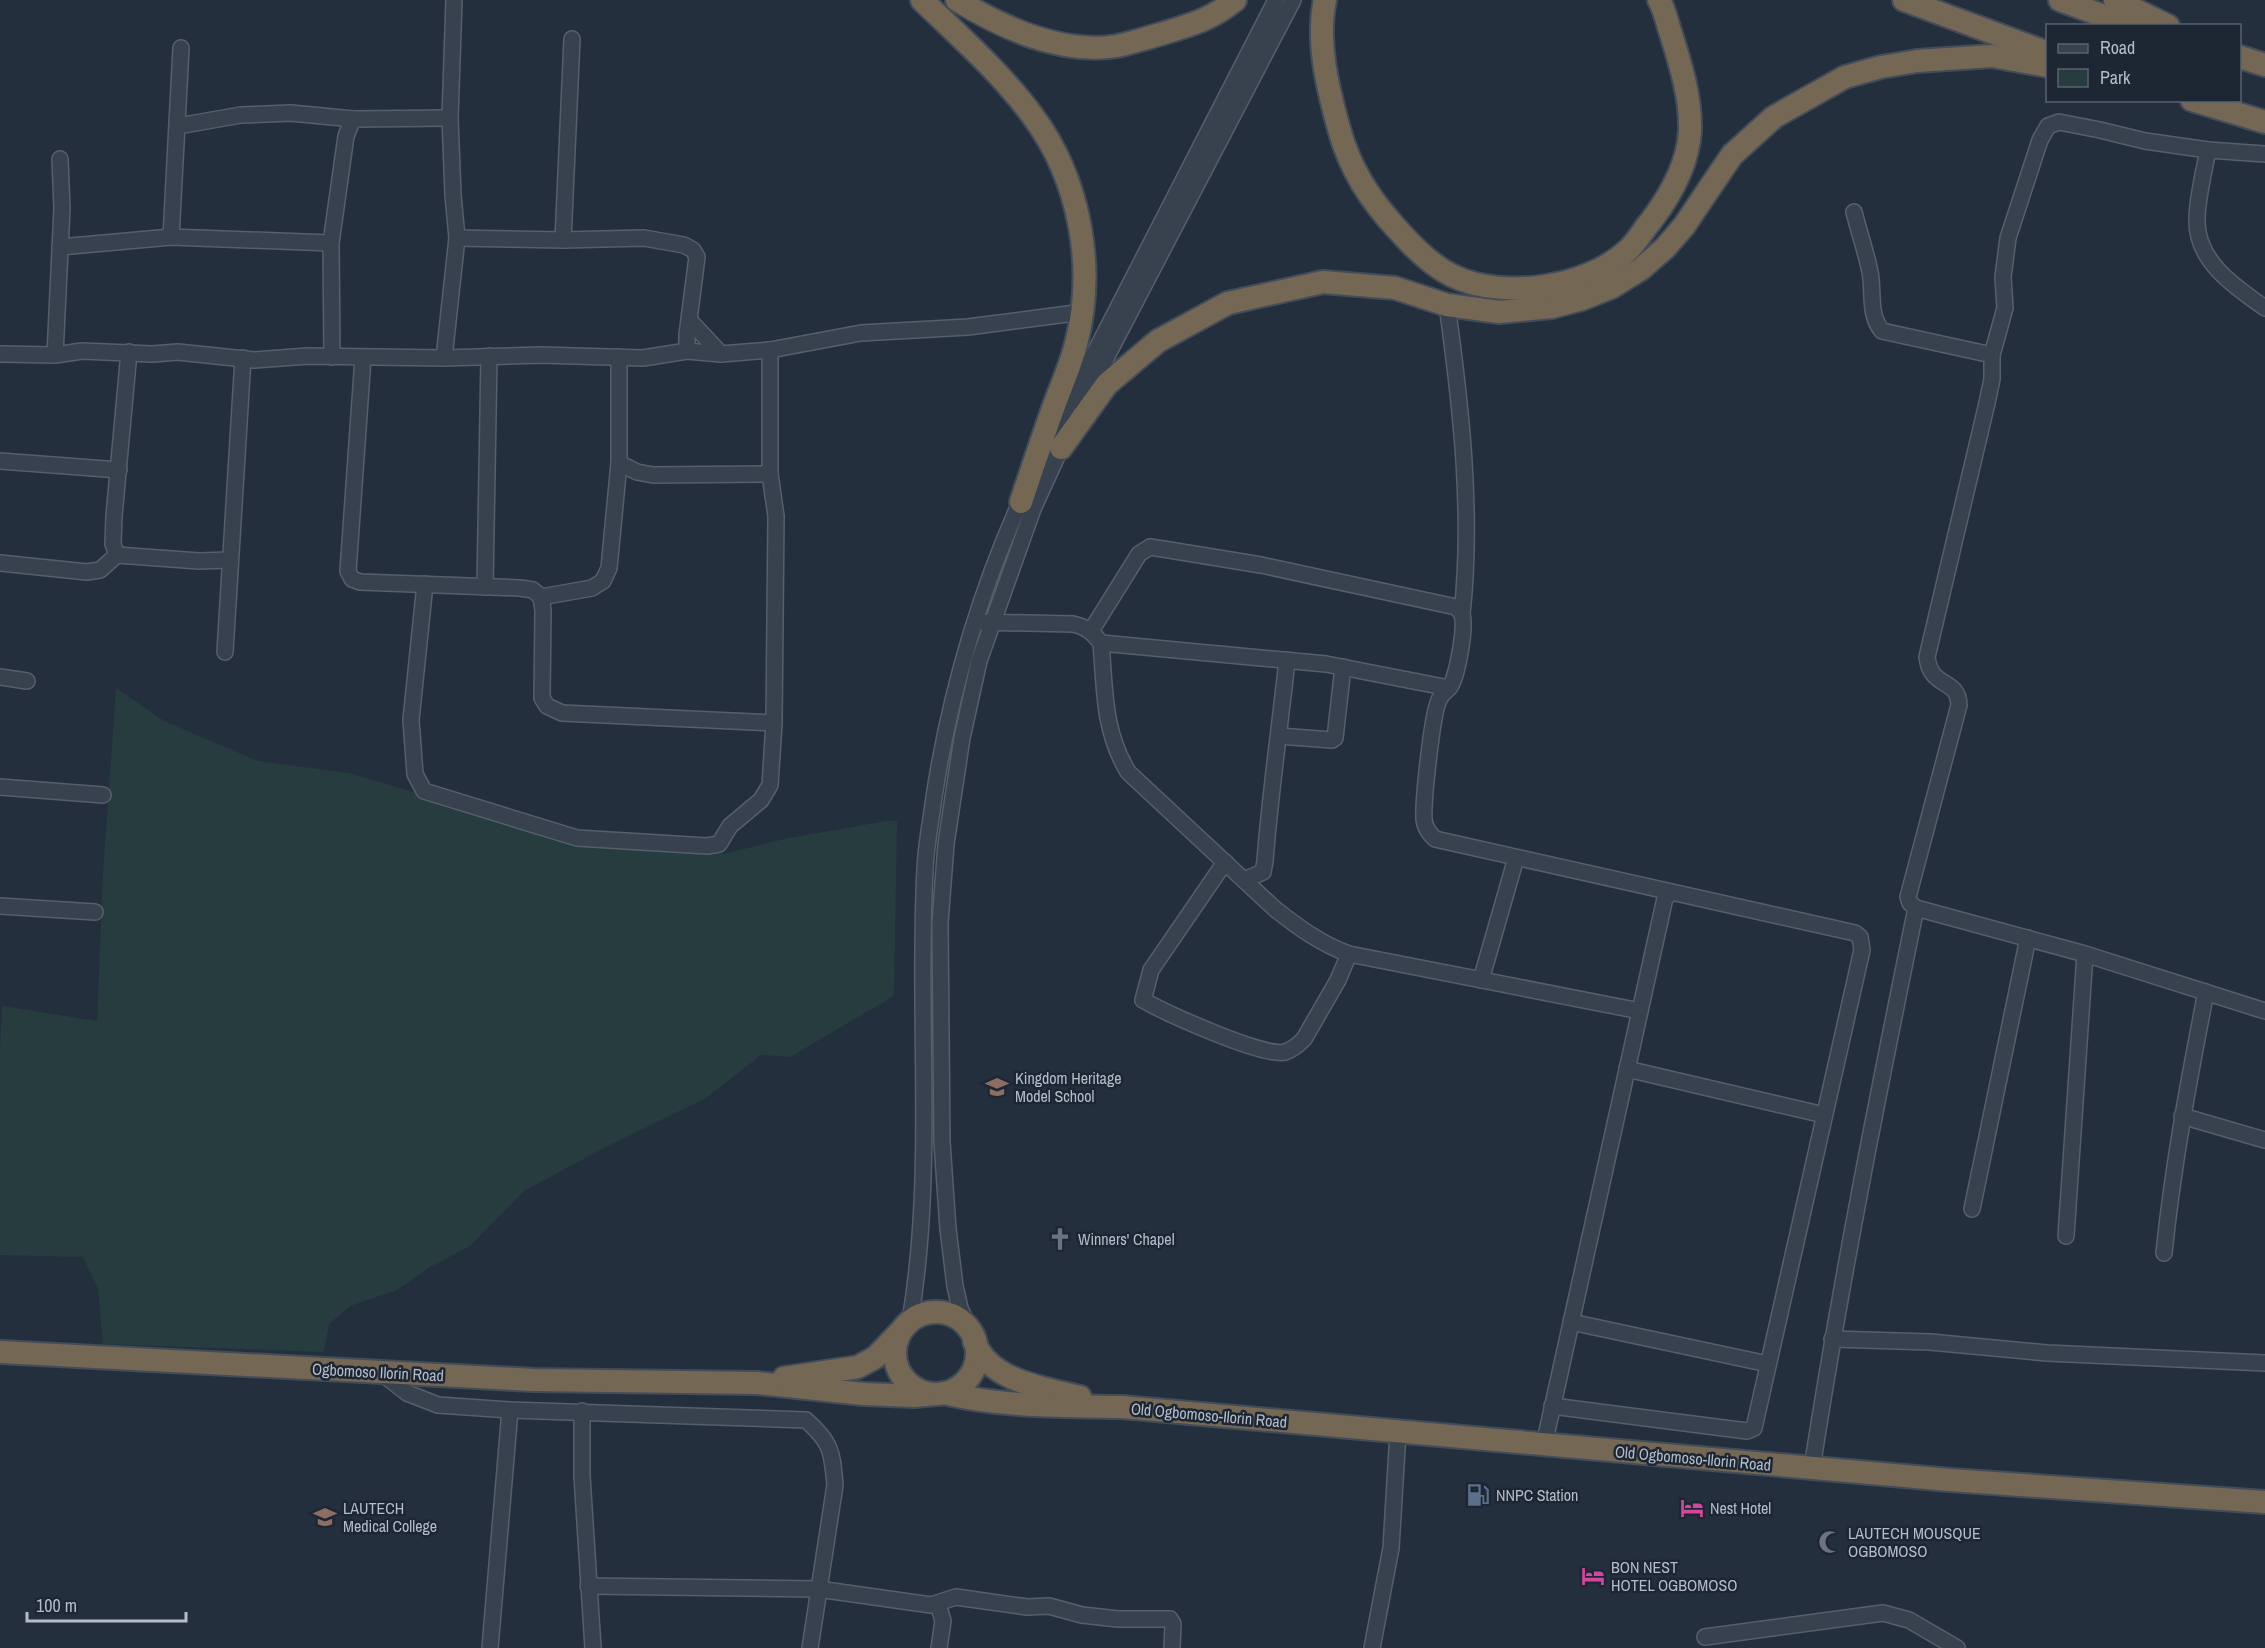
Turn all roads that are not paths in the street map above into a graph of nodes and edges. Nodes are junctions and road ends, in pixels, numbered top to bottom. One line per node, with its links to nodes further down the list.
1 (454, 0): 22 (street)
2 (922, 0): 36 (highway)
3 (957, 0): 4 (highway)
4 (1235, 0)
5 (1276, 0): 56 (street)
6 (1293, 0): 51 (street)
7 (1325, 0): 8 (highway)
8 (1659, 0)
9 (1904, 0): 16 (highway)
10 (2060, 0): 12 (highway)
11 (2115, 0): 13 (highway)
12 (2126, 24)
13 (2164, 24)
14 (572, 39): 31 (street)
15 (181, 48): 24 (street)
16 (2046, 52)
17 (2241, 57): 18 (highway)
18 (2265, 65)
19 (2046, 66): 34 (highway)
20 (2199, 102): 23 (highway)
21 (353, 118): 22 (street); 24 (street); 32 (street)
22 (450, 118): 30 (street)
23 (2265, 122)
24 (177, 126): 29 (street)
25 (2208, 150): 26 (street); 35 (street); 44 (street)
26 (2265, 154)
27 (60, 159): 33 (street)
28 (1854, 212): 44 (street)
29 (171, 237): 32 (street); 33 (street)
30 (457, 238): 31 (street); 50 (street)
31 (562, 240): 37 (street)
32 (331, 243): 45 (street)
33 (60, 247): 42 (street)
34 (1447, 304): 51 (highway); 63 (street)
35 (2265, 308)
36 (1083, 312): 38 (street); 56 (highway)
37 (690, 321): 39 (street); 43 (street)
38 (770, 350): 43 (street); 55 (street)
39 (687, 351): 43 (street); 47 (street)
40 (129, 352): 42 (street); 48 (street); 54 (street)
41 (0, 354): 42 (street)
42 (54, 354)
43 (721, 354)
44 (1992, 355): 84 (street)
45 (332, 357): 48 (street); 49 (street)
46 (489, 357): 47 (street); 50 (street); 61 (street)
47 (619, 357): 53 (street)
48 (243, 358): 58 (street)
49 (363, 358): 50 (street); 60 (street)
50 (444, 358)
51 (1061, 448): 65 (street)
52 (0, 461): 54 (street)
53 (619, 463): 55 (street); 62 (street)
54 (119, 470): 57 (street)
55 (770, 474): 73 (street)
56 (1021, 502): 64 (street)
57 (117, 555): 58 (street); 59 (street)
58 (230, 560): 67 (street)
59 (0, 563)
60 (425, 584): 61 (street); 73 (street)
61 (485, 587): 62 (street)
62 (541, 597): 73 (street)
63 (1462, 614): 66 (street); 72 (street)
64 (975, 622): 65 (street); 77 (street)
65 (991, 622): 66 (street); 78 (street)
66 (1096, 637): 68 (street); 80 (street)
67 (225, 652)
68 (1287, 660): 69 (street); 74 (street)
69 (1343, 667): 72 (street); 74 (street)
70 (0, 677): 71 (street)
71 (27, 681)
72 (1449, 687): 79 (street)
73 (774, 723)
74 (1279, 736): 81 (street)
75 (0, 787): 76 (street)
76 (103, 795)
77 (928, 842): 78 (street); 89 (street)
78 (946, 844): 90 (street)
79 (1516, 858): 82 (street); 91 (street)
80 (1225, 862): 81 (street); 87 (street)
81 (1244, 880): 87 (street)
82 (1671, 893): 93 (street); 96 (street)
83 (0, 906): 85 (street)
84 (1916, 908): 86 (street); 105 (street)
85 (95, 912)
86 (2028, 938): 88 (street); 99 (street)
87 (1349, 954): 91 (street)
88 (2085, 954): 92 (street); 100 (street)
89 (923, 967): 90 (street); 103 (street)
90 (942, 969): 104 (street)
91 (1481, 980): 93 (street)
92 (2206, 992): 94 (street); 97 (street)
93 (1640, 1011): 95 (street)
94 (2265, 1011)
95 (1627, 1069): 96 (street); 102 (street)
96 (1824, 1115): 108 (street)
97 (2182, 1116): 98 (street); 101 (street)
98 (2265, 1140)
99 (1972, 1209)
100 (2066, 1236)
101 (2164, 1253)
102 (1571, 1322): 108 (street); 112 (street)
103 (905, 1327): 104 (highway); 110 (highway); 111 (highway)
104 (972, 1336): 111 (highway); 113 (highway)
105 (1832, 1339): 107 (street); 118 (street)
106 (0, 1352): 109 (highway, Ogbomoso Ilorin Road)
107 (2265, 1363)
108 (1768, 1364): 112 (street)
109 (379, 1371): 110 (highway, Ogbomoso Ilorin Road); 114 (street)
110 (757, 1383): 111 (highway)
111 (940, 1394): 113 (highway)
112 (1552, 1406): 117 (street)
113 (1122, 1407): 116 (highway, Old Ogbomoso-Ilorin Road)
114 (510, 1410): 115 (street); 124 (street)
115 (582, 1411): 120 (street); 121 (street)
116 (1398, 1432): 117 (highway, Old Ogbomoso-Ilorin Road); 129 (street)
117 (1544, 1445): 118 (highway, Old Ogbomoso-Ilorin Road)
118 (1812, 1468): 119 (highway, Old Ogbomoso-Ilorin Road)
119 (2265, 1502)
120 (588, 1586): 121 (street); 125 (street)
121 (818, 1589): 122 (street); 126 (street)
122 (938, 1604): 127 (street); 128 (street)
123 (1705, 1637): 130 (street)
124 (490, 1648)
125 (593, 1648)
126 (810, 1648)
127 (939, 1648)
128 (1172, 1648)
129 (1372, 1648)
130 (1957, 1648)

